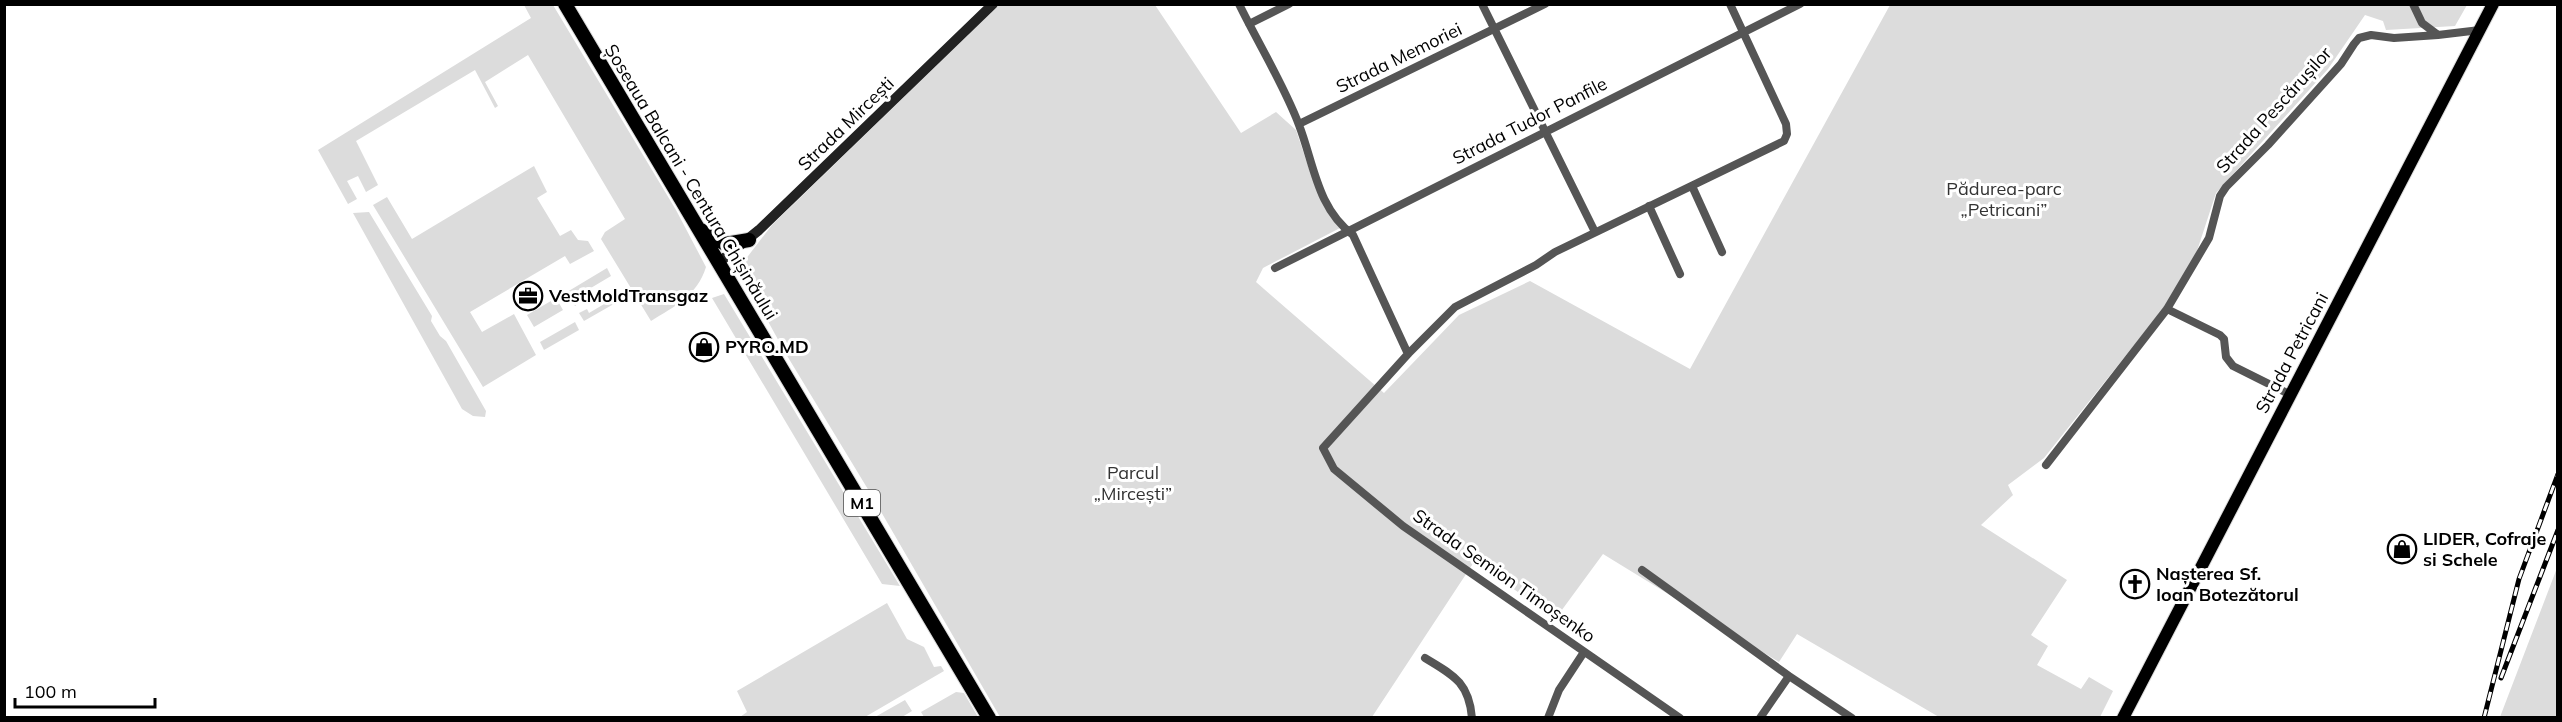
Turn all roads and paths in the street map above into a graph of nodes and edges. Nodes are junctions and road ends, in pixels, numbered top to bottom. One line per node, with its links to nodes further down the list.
1 (565, 4): 20 (highway, Șoseaua Balcani - Centura Chișinăului / M1)
2 (993, 4): 23 (main road, Strada Mircești)
3 (1239, 4): 11 (street)
4 (1289, 4): 11 (street)
5 (1482, 4): 12 (street)
6 (1545, 4): 12 (street, Strada Memoriei)
7 (1730, 4): 14 (street)
8 (1800, 4): 14 (street, Strada Tudor Panfile)
9 (2413, 4): 15 (street)
10 (2493, 4): 13 (main road, Strada Petricani)
11 (1249, 24): 16 (street)
12 (1495, 29): 16 (street, Strada Memoriei); 17 (street)
13 (2480, 30): 15 (street, Strada Pescărușilor); 30 (main road, Strada Petricani)
14 (1744, 33): 17 (street, Strada Tudor Panfile); 18 (street)
15 (2438, 35): 28 (street, Strada Pescărușilor)
16 (1299, 124): 21 (street)
17 (1544, 132): 21 (street, Strada Tudor Panfile); 22 (street)
18 (1692, 186): 19 (street); 24 (street)
19 (1649, 206): 22 (street); 27 (street)
20 (698, 228): 23 (highway); 25 (highway, Șoseaua Balcani - Centura Chișinăului / M1)
21 (1347, 231): 26 (street, Strada Tudor Panfile); 29 (street)
22 (1594, 232): 29 (street)
23 (749, 240): 25 (main road, Strada Mircești)
24 (1722, 252)
25 (718, 262): 37 (highway, Șoseaua Balcani - Centura Chișinăului / M1)
26 (1275, 268)
27 (1680, 273)
28 (2167, 309): 30 (street); 31 (street, Strada Pescărușilor)
29 (1408, 354): 33 (street, Strada Semion Timoșenko)
30 (2291, 395): 44 (main road, Strada Petricani)
31 (2046, 465)
32 (1642, 570): 35 (street)
33 (1584, 652): 36 (street, Strada Semion Timoșenko); 39 (street)
34 (1425, 658): 38 (street)
35 (1789, 676): 42 (street); 43 (street)
36 (1666, 708): 40 (street); 41 (street, Strada Semion Timoșenko)
37 (989, 717)
38 (1472, 717)
39 (1548, 717)
40 (1661, 717)
41 (1680, 717)
42 (1760, 717)
43 (1852, 717)
44 (2123, 717)

